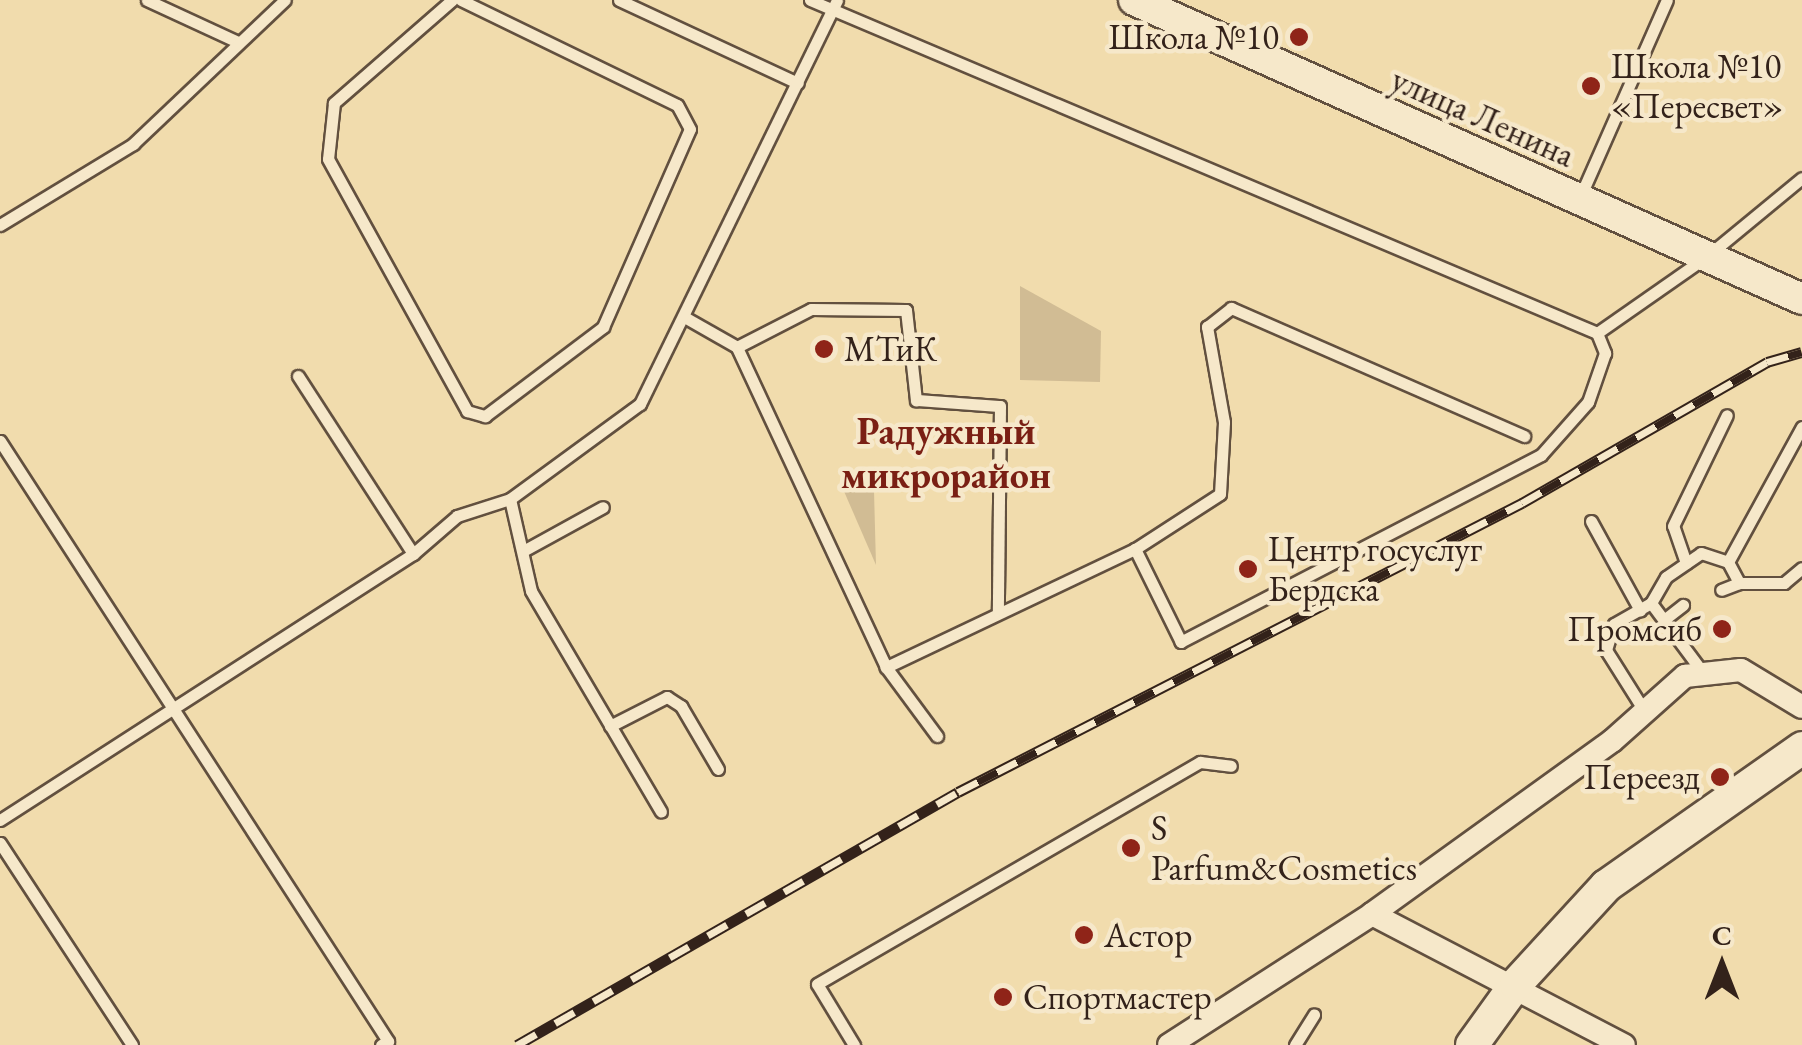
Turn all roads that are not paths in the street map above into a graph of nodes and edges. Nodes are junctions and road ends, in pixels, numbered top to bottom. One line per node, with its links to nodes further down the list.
1 (147, 0): 10 (lane)
2 (285, 0): 10 (lane)
3 (452, 0): 8 (lane)
4 (619, 0): 11 (lane)
5 (810, 0): 9 (lane)
6 (1134, 0): 14 (street, улица Ленина)
7 (1667, 0): 14 (lane)
8 (468, 1)
9 (835, 6): 11 (lane); 19 (lane)
10 (238, 42): 15 (lane)
11 (798, 83): 18 (lane)
12 (1802, 163): 13 (lane)
13 (1798, 180): 16 (lane)
14 (1578, 201): 16 (street, улица Ленина)
15 (0, 225)
16 (1706, 257): 17 (street, улица Ленина); 19 (lane)
17 (1802, 299)
18 (686, 318): 20 (lane); 26 (lane)
19 (1597, 333): 29 (lane)
20 (738, 348): 39 (lane); 41 (lane)
21 (298, 376): 31 (lane)
22 (1726, 414): 33 (lane)
23 (1802, 427): 32 (lane)
24 (1524, 436): 29 (lane)
25 (0, 441): 43 (lane)
26 (510, 500): 30 (lane); 31 (lane)
27 (603, 507): 30 (lane)
28 (1591, 521): 38 (lane)
29 (1135, 549): 39 (lane)
30 (523, 552): 46 (lane)
31 (413, 554): 43 (lane)
32 (1728, 562): 33 (lane); 35 (lane)
33 (1686, 563): 38 (lane)
34 (1802, 568): 35 (lane)
35 (1739, 584): 36 (lane)
36 (1721, 590)
37 (1683, 605): 40 (lane)
38 (1646, 607): 40 (lane); 45 (lane)
39 (998, 610): 41 (lane)
40 (1665, 619): 42 (lane)
41 (886, 667): 47 (lane)
42 (1704, 674): 44 (street); 45 (street)
43 (170, 706): 52 (lane); 58 (lane)
44 (1802, 707)
45 (1645, 712): 54 (street)
46 (610, 726): 50 (lane); 51 (lane)
47 (937, 736)
48 (1802, 748): 55 (main road)
49 (1230, 766): 59 (lane)
50 (718, 769)
51 (661, 812)
52 (0, 820)
53 (0, 844): 57 (lane)
54 (1372, 914): 55 (street); 60 (street)
55 (1516, 984): 62 (main road); 63 (street)
56 (1314, 1015): 61 (lane)
57 (132, 1045)
58 (381, 1045)
59 (854, 1045)
60 (1169, 1045)
61 (1295, 1045)
62 (1472, 1045)
63 (1624, 1045)

